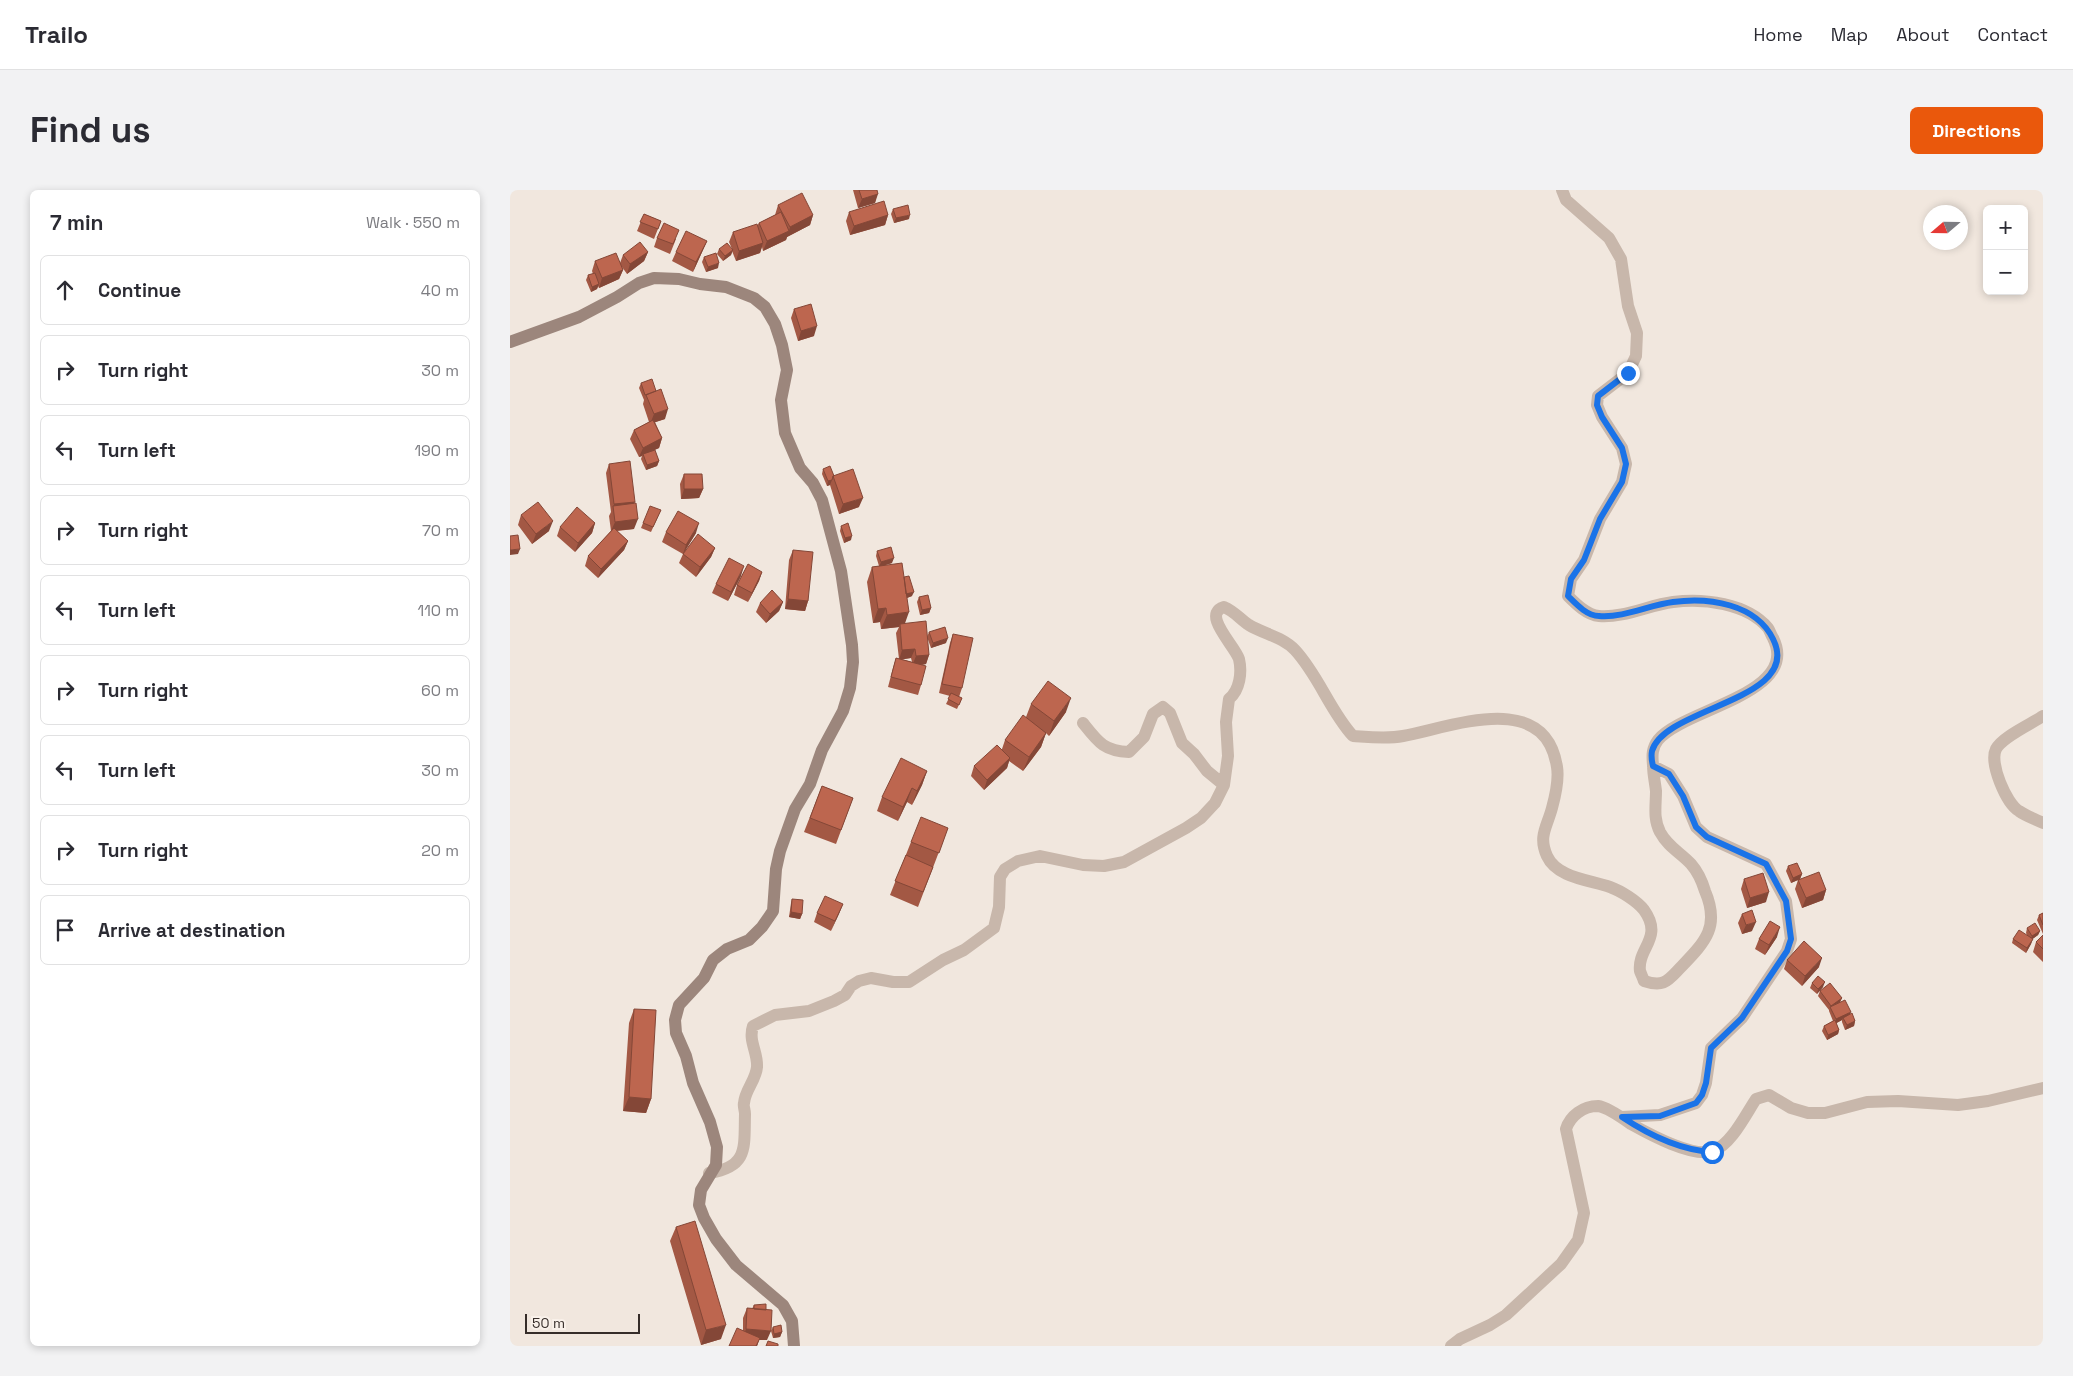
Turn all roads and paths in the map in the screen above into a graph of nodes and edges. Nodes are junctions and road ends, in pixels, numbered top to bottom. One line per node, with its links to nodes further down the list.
1 (1562, 190): 5 (street)
2 (510, 342): 10 (street)
3 (2043, 716): 7 (street)
4 (1083, 723): 6 (street)
5 (1653, 766): 6 (street); 9 (street)
6 (1224, 786): 10 (street)
7 (2043, 823)
8 (2043, 1088): 9 (street)
9 (1622, 1117): 12 (street)
10 (709, 1174): 11 (street)
11 (794, 1346)
12 (1452, 1346)

